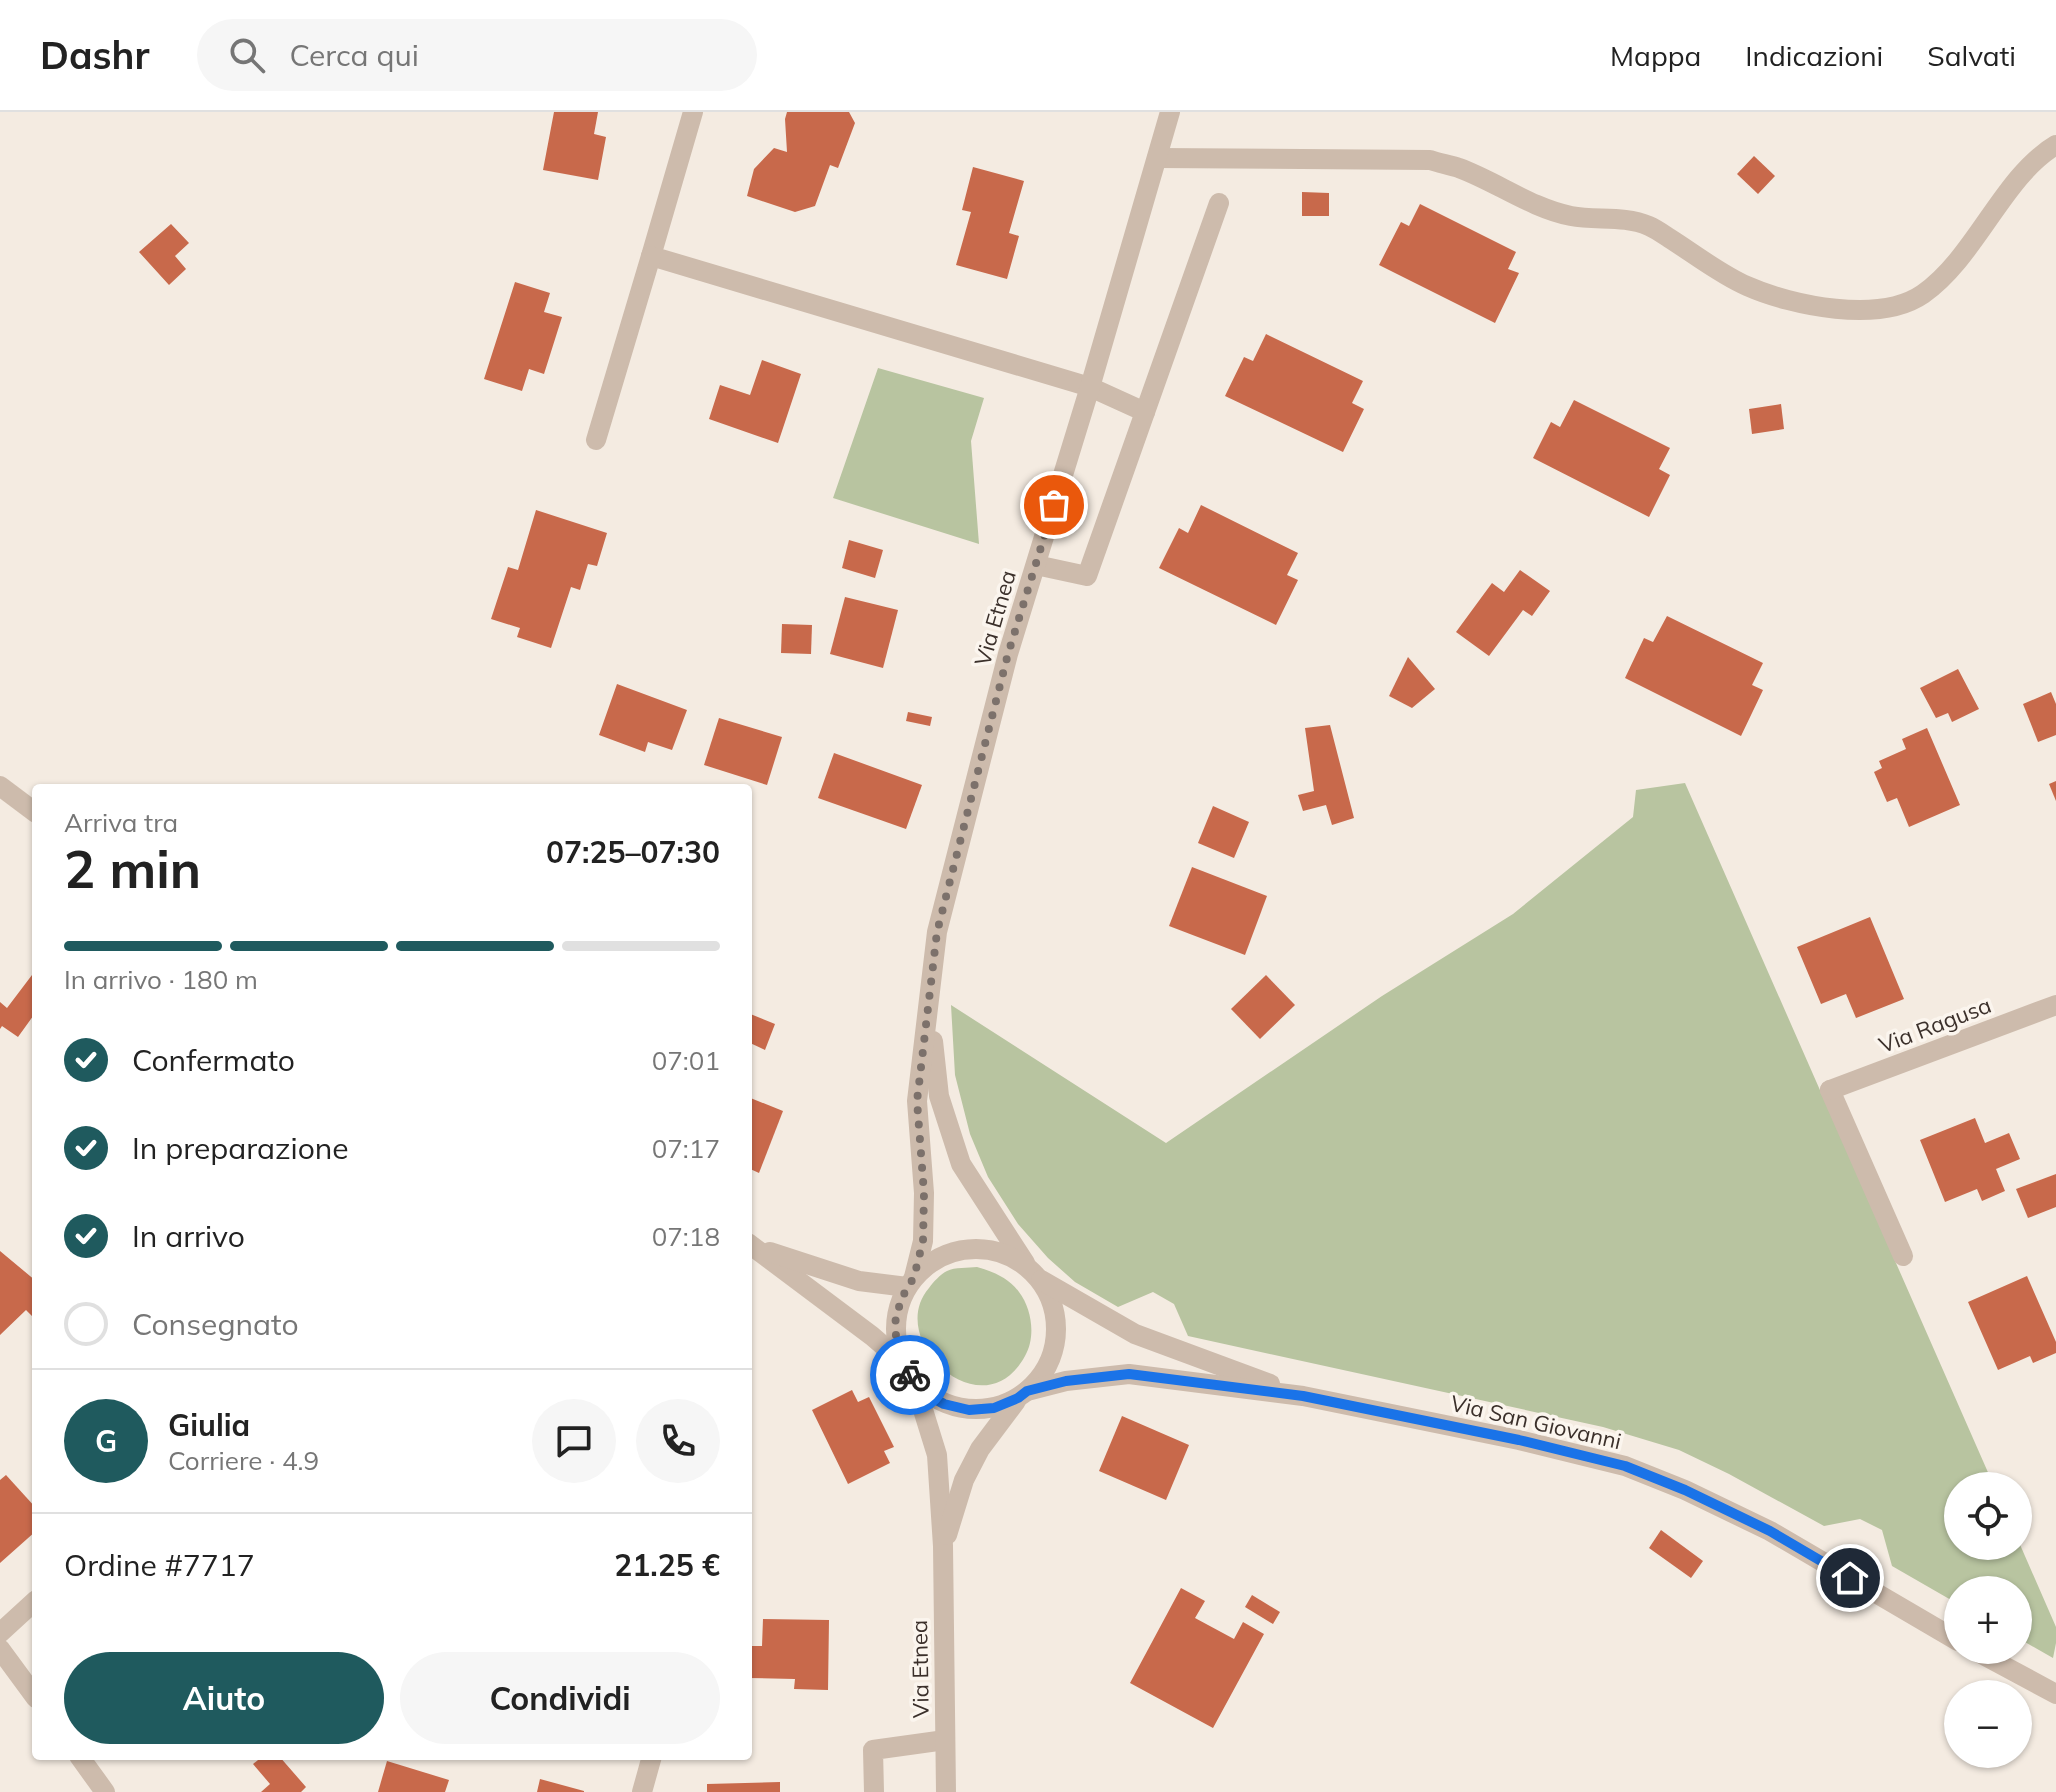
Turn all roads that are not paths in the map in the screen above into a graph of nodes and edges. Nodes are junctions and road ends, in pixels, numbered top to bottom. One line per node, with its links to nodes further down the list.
1 (693, 112): 6 (street)
2 (1170, 112): 4 (street, Via Etnea)
3 (2056, 145): 4 (street)
4 (1157, 158): 7 (street, Via Etnea)
5 (1219, 203): 8 (street)
6 (651, 256): 7 (street); 9 (street)
7 (1090, 387): 8 (street); 10 (street, Via Etnea)
8 (1145, 412): 10 (street)
9 (596, 440)
10 (1036, 565): 14 (street, Via Etnea)
11 (0, 786): 12 (street)
12 (32, 810)
13 (2056, 1005): 17 (street, Via Ragusa)
14 (929, 1006): 18 (street); 19 (street)
15 (752, 1245): 19 (street)
16 (752, 1246): 20 (street)
17 (1903, 1256)
18 (1033, 1273): 19 (street); 22 (street); 23 (street)
19 (911, 1282): 20 (street)
20 (901, 1361): 21 (street)
21 (914, 1381): 22 (street); 24 (street, Via Etnea)
22 (1023, 1395): 23 (street); 24 (street)
23 (1303, 1396): 27 (street, Via San Giovanni)
24 (943, 1546): 32 (street, Via Etnea)
25 (32, 1604): 26 (street)
26 (0, 1633)
27 (1944, 1633)
28 (0, 1649): 30 (street)
29 (2000, 1664): 31 (street)
30 (32, 1693)
31 (2056, 1694)
32 (945, 1740): 37 (street); 38 (street, Via Etnea)
33 (82, 1760): 35 (street)
34 (651, 1760): 36 (street)
35 (105, 1792)
36 (642, 1792)
37 (874, 1792)
38 (946, 1792)

